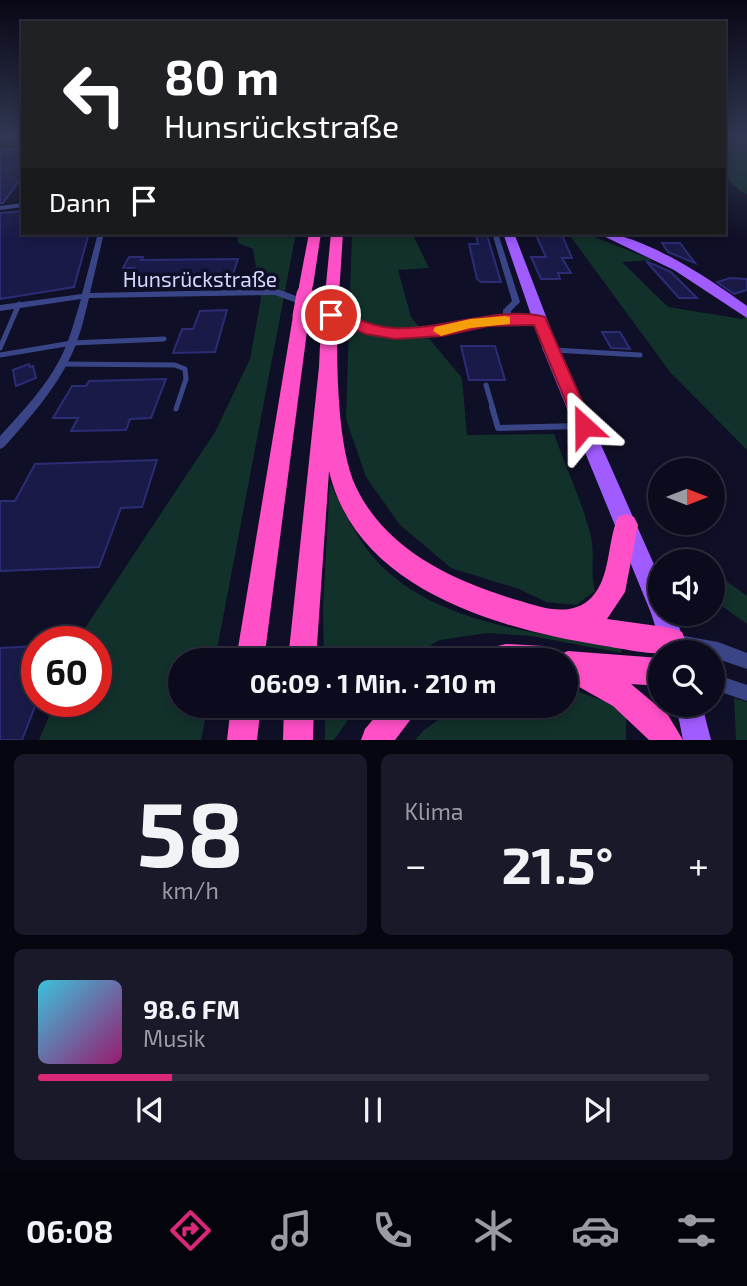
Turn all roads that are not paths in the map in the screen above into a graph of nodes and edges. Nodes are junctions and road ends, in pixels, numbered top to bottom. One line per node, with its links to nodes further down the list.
1 (21, 205): 2 (street)
2 (0, 208)
3 (100, 235): 9 (street)
4 (315, 235): 31 (highway, bridge)
5 (337, 235): 22 (highway, bridge)
6 (496, 235): 13 (street)
7 (509, 235): 14 (main road)
8 (609, 235): 12 (main road)
9 (85, 296): 10 (street, Hunsrückstraße); 13 (street, Hunsrückstraße); 16 (street)
10 (19, 304): 11 (street, Hunsrückstraße); 17 (lane)
11 (0, 308)
12 (747, 313)
13 (507, 320): 14 (street, Hunsrückstraße)
14 (540, 321): 18 (main road)
15 (164, 339): 16 (lane)
16 (72, 343): 19 (lane); 21 (street)
17 (0, 348)
18 (551, 350): 20 (lane); 25 (main road)
19 (0, 355)
20 (640, 355)
21 (62, 363): 24 (lane); 26 (street)
22 (328, 367): 29 (highway); 32 (highway)
23 (486, 385): 25 (lane)
24 (176, 410)
25 (584, 426): 27 (main road)
26 (0, 444)
27 (626, 525): 28 (main road); 29 (highway)
28 (648, 577)
29 (568, 624): 30 (highway)
30 (648, 642)
31 (252, 648)
32 (303, 648)
33 (725, 652): 34 (street)
34 (747, 661)
35 (578, 664): 36 (highway)
36 (648, 670)
37 (578, 672): 47 (highway)
38 (725, 685): 39 (street)
39 (747, 693)
40 (692, 717): 48 (main road)
41 (245, 718): 44 (highway)
42 (299, 718): 45 (highway)
43 (394, 718): 46 (highway)
44 (242, 740)
45 (298, 740)
46 (376, 740)
47 (668, 740)
48 (697, 740)

